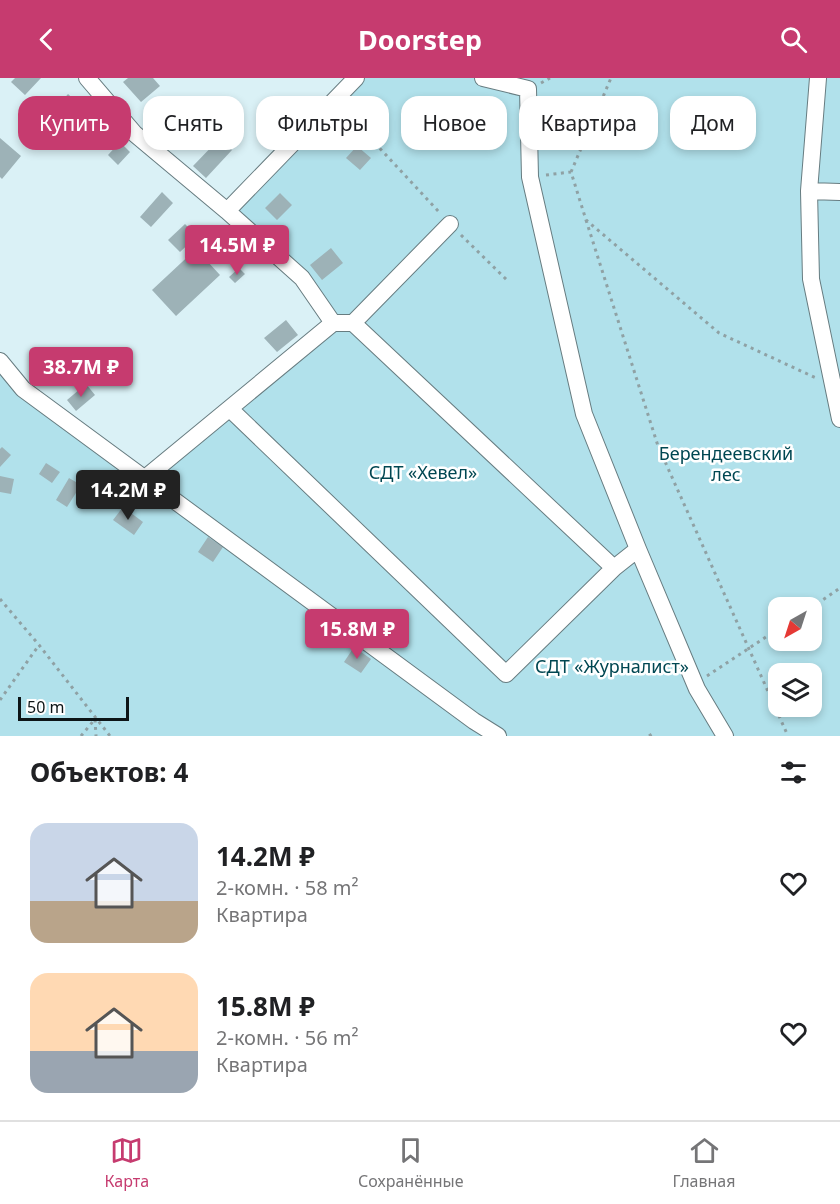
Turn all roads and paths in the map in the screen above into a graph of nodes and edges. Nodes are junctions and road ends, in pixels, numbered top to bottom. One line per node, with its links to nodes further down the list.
1 (87, 78): 13 (street)
2 (356, 78): 6 (street)
3 (483, 78): 10 (street)
4 (611, 78): 9 (path)
5 (818, 78): 11 (street)
6 (337, 96)
7 (285, 150): 13 (street)
8 (381, 150): 15 (path)
9 (571, 172): 10 (path); 14 (path)
10 (530, 177): 24 (street)
11 (809, 191): 12 (street); 20 (street)
12 (840, 192)
13 (226, 211): 17 (street)
14 (586, 220): 20 (path); 31 (path)
15 (450, 224): 16 (path); 18 (street)
16 (509, 282)
17 (333, 323): 18 (street); 21 (street)
18 (353, 323): 25 (street)
19 (0, 360): 23 (street)
20 (833, 386): 22 (street)
21 (230, 409): 23 (street); 25 (street)
22 (840, 419)
23 (144, 479): 38 (street)
24 (638, 549): 25 (street); 32 (street)
25 (614, 568)
26 (840, 588): 28 (path)
27 (0, 599): 30 (path)
28 (822, 600)
29 (768, 636): 31 (path)
30 (39, 645): 33 (path); 34 (path)
31 (750, 648): 32 (path); 40 (path)
32 (697, 689): 39 (street)
33 (0, 700)
34 (95, 718): 35 (path); 36 (path); 37 (path)
35 (81, 736)
36 (96, 736)
37 (110, 736)
38 (498, 736)
39 (724, 736)
40 (788, 736)

